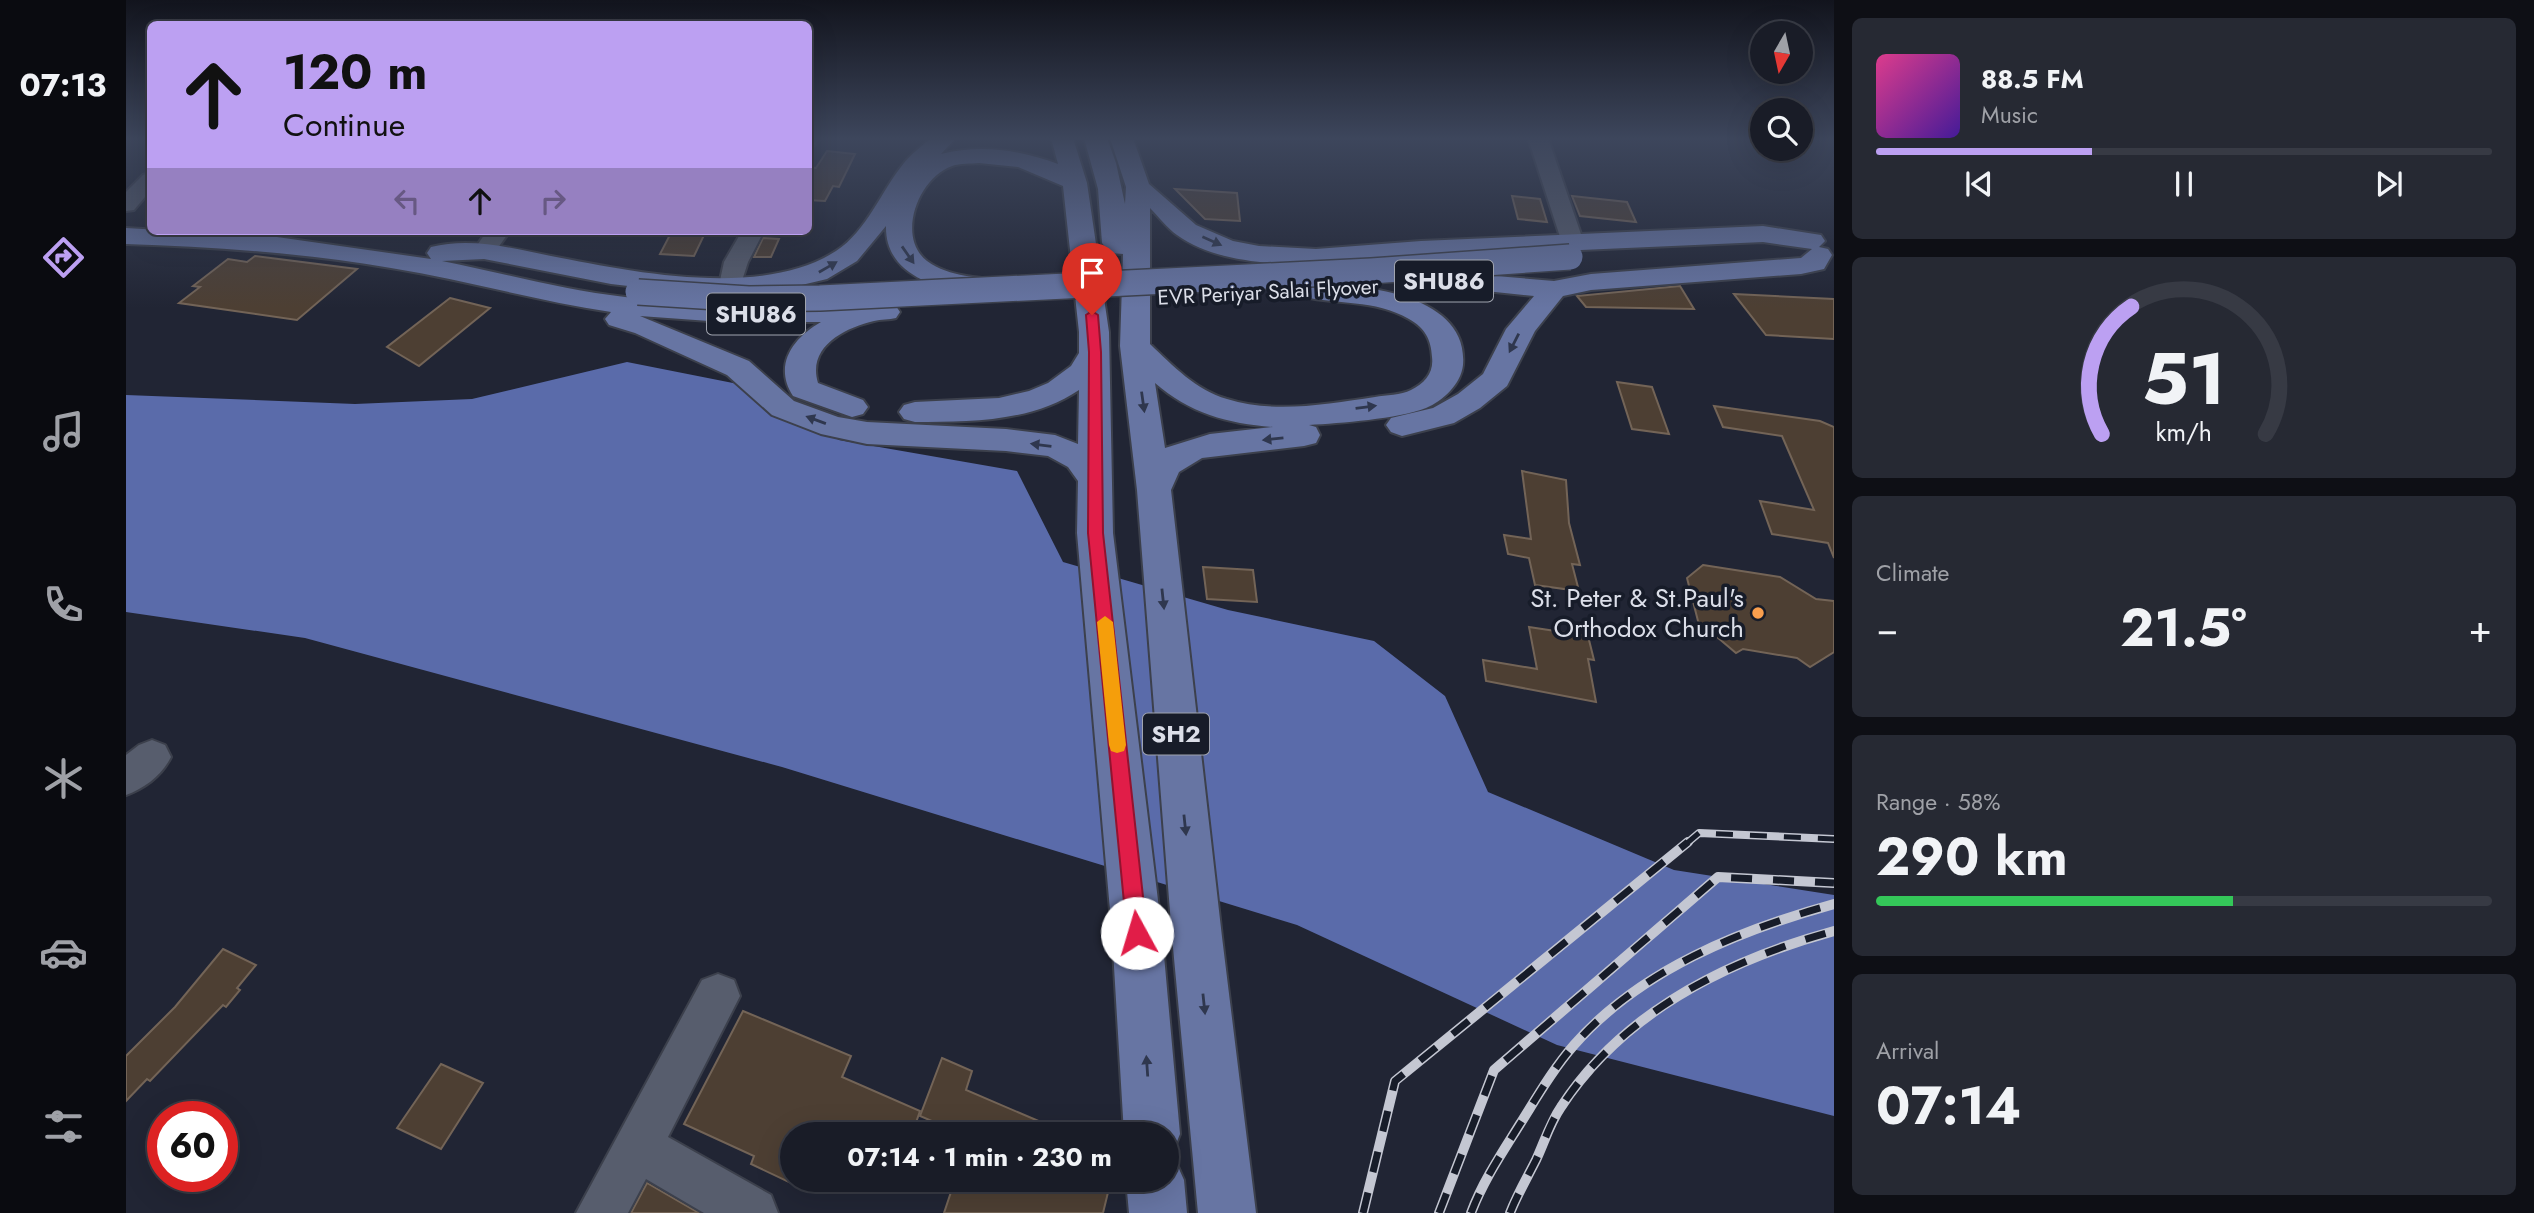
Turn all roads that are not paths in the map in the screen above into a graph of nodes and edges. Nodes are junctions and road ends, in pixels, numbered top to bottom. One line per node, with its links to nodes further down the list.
1 (894, 195): 21 (main road, one-way to 1)
2 (911, 195): 23 (main road, one-way to 23, bridge)
3 (1070, 195): 28 (main road, SH2)
4 (1110, 195): 20 (main road)
5 (1138, 195): 20 (main road, SH2)
6 (1148, 195): 16 (main road, one-way to 16)
7 (1557, 195): 14 (street)
8 (126, 225): 9 (main road)
9 (147, 226)
10 (837, 231): 21 (main road)
11 (278, 235): 19 (main road, SHU86)
12 (751, 235): 22 (street)
13 (126, 236): 19 (main road, SHU86)
14 (1573, 243): 15 (main road); 16 (main road)
15 (1825, 247): 17 (main road, EVR Periyar Salai Flyover / SHU86); 24 (main road)
16 (1421, 249): 24 (main road)
17 (1780, 250): 23 (main road, EVR Periyar Salai Flyover / SHU86, bridge); 25 (main road, EVR Periyar Salai Flyover / SHU86)
18 (481, 254): 19 (main road, EVR Periyar Salai Flyover / SHU86); 22 (main road); 23 (main road, EVR Periyar Salai Flyover / SHU86, bridge); 26 (main road, EVR Periyar Salai Flyover / SHU86)
19 (433, 260): 29 (main road, one-way to 19)
20 (1137, 261): 27 (main road, SH2)
21 (782, 274): 22 (main road)
22 (731, 285)
23 (1012, 289)
24 (1554, 289): 30 (main road, one-way to 30)
25 (1310, 290): 26 (main road, EVR Periyar Salai Flyover / SHU86); 27 (main road, one-way to 25)
26 (886, 312): 28 (main road)
27 (1135, 346): 30 (main road, SH2, one-way to 30)
28 (1095, 352): 29 (main road, SH2)
29 (1095, 480): 32 (main road, SH2, one-way to 29)
30 (1155, 510): 38 (main road, SH2, one-way to 38)
31 (718, 996): 33 (street)
32 (1151, 1122)
33 (637, 1147): 35 (street); 36 (street)
34 (1156, 1192): 37 (main road)
35 (601, 1213)
36 (753, 1213)
37 (1158, 1213)
38 (1227, 1213)

